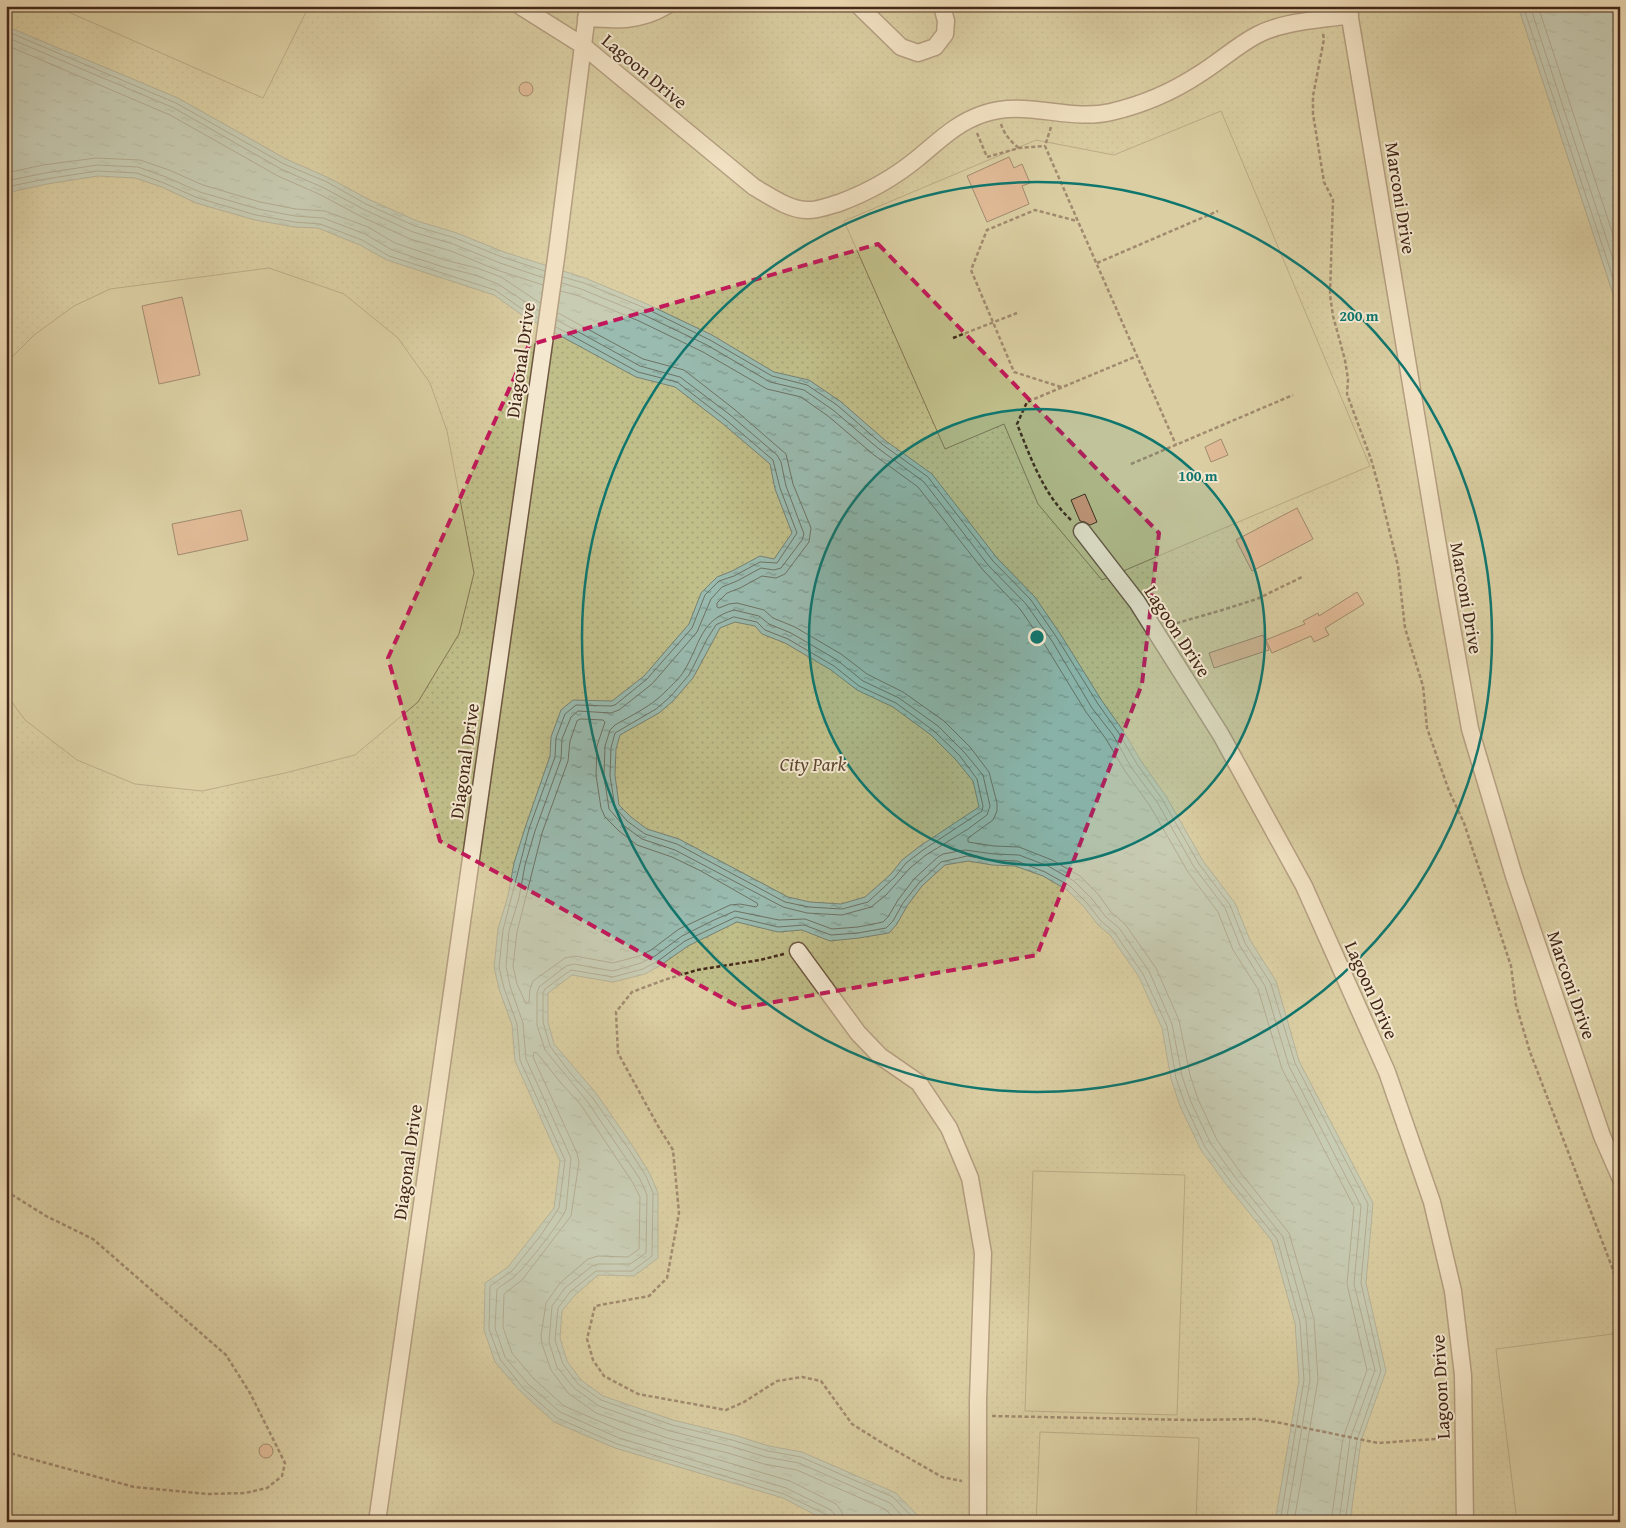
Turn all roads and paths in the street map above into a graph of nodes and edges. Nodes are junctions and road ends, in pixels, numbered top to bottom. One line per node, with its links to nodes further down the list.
1 (520, 6): 8 (street, Lagoon Drive)
2 (666, 6): 6 (street)
3 (942, 6): 4 (street)
4 (863, 7)
5 (1349, 11): 7 (street, Lagoon Drive); 29 (street, Marconi Drive)
6 (587, 12): 8 (street, Diagonal Drive)
7 (1318, 20): 8 (street, Lagoon Drive); 31 (path)
8 (582, 45): 36 (street, Diagonal Drive)
9 (1000, 120): 13 (path)
10 (1051, 125): 12 (path)
11 (974, 126): 13 (path)
12 (1046, 146): 13 (path); 15 (path)
13 (1019, 148)
14 (1218, 211): 16 (path)
15 (1078, 221): 16 (path); 18 (path)
16 (1097, 263): 20 (path)
17 (1018, 313): 18 (path)
18 (993, 322): 19 (path); 21 (path)
19 (953, 338)
20 (1137, 356): 21 (path); 23 (path)
21 (1061, 387): 25 (path)
22 (1293, 395): 23 (path)
23 (1176, 445): 24 (path)
24 (1130, 464)
25 (1082, 531): 27 (street, Lagoon Drive)
26 (1302, 577): 27 (path)
27 (1154, 630): 33 (street, Lagoon Drive)
28 (798, 951): 32 (street); 35 (path)
29 (1620, 1177)
30 (6, 1191): 34 (path)
31 (1620, 1288)
32 (978, 1416): 33 (path); 35 (street)
33 (1464, 1437): 38 (street, Lagoon Drive)
34 (6, 1452)
35 (978, 1490): 37 (street)
36 (377, 1522)
37 (978, 1522)
38 (1465, 1522)

